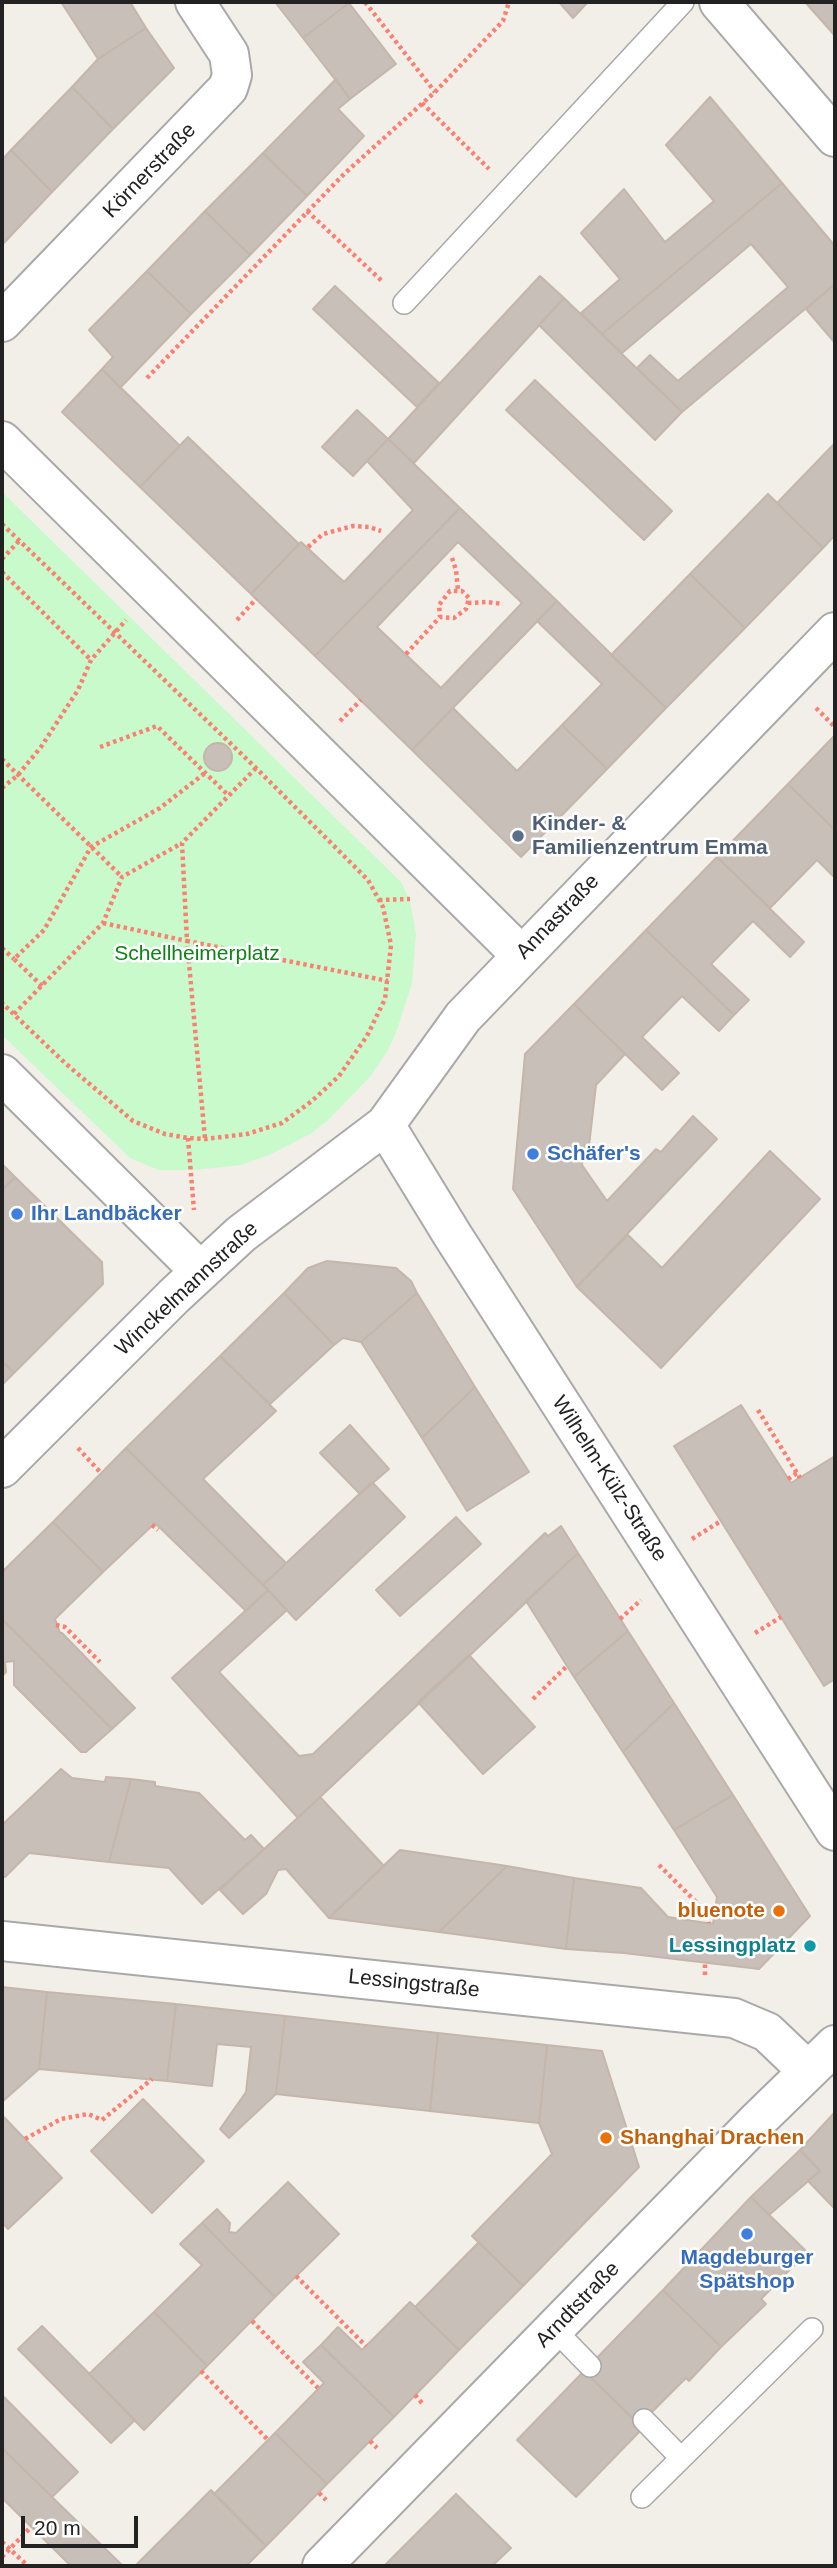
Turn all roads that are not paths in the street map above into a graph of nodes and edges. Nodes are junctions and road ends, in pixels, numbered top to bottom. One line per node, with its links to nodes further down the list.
1 (195, 2): 6 (street, Körnerstraße)
2 (683, 2): 5 (lane)
3 (719, 2): 4 (street)
4 (835, 137)
5 (404, 303)
6 (2, 322)
7 (2, 441): 9 (street)
8 (835, 632): 9 (street, Annastraße)
9 (521, 955): 11 (street, Annastraße)
10 (2, 1074): 12 (street)
11 (385, 1125): 12 (street, Winckelmannstraße); 14 (street, Wilhelm-Külz-Straße)
12 (200, 1271): 13 (street, Winckelmannstraße)
13 (2, 1468)
14 (835, 1831)
15 (2, 1941): 17 (street, Lessingstraße)
16 (835, 2045): 17 (street, Arndtstraße)
17 (808, 2071): 18 (street, Arndtstraße)
18 (554, 2329): 20 (lane); 24 (street, Arndtstraße)
19 (812, 2329): 22 (lane)
20 (590, 2365)
21 (644, 2420): 22 (lane)
22 (681, 2458): 23 (lane)
23 (642, 2497)
24 (322, 2566)

